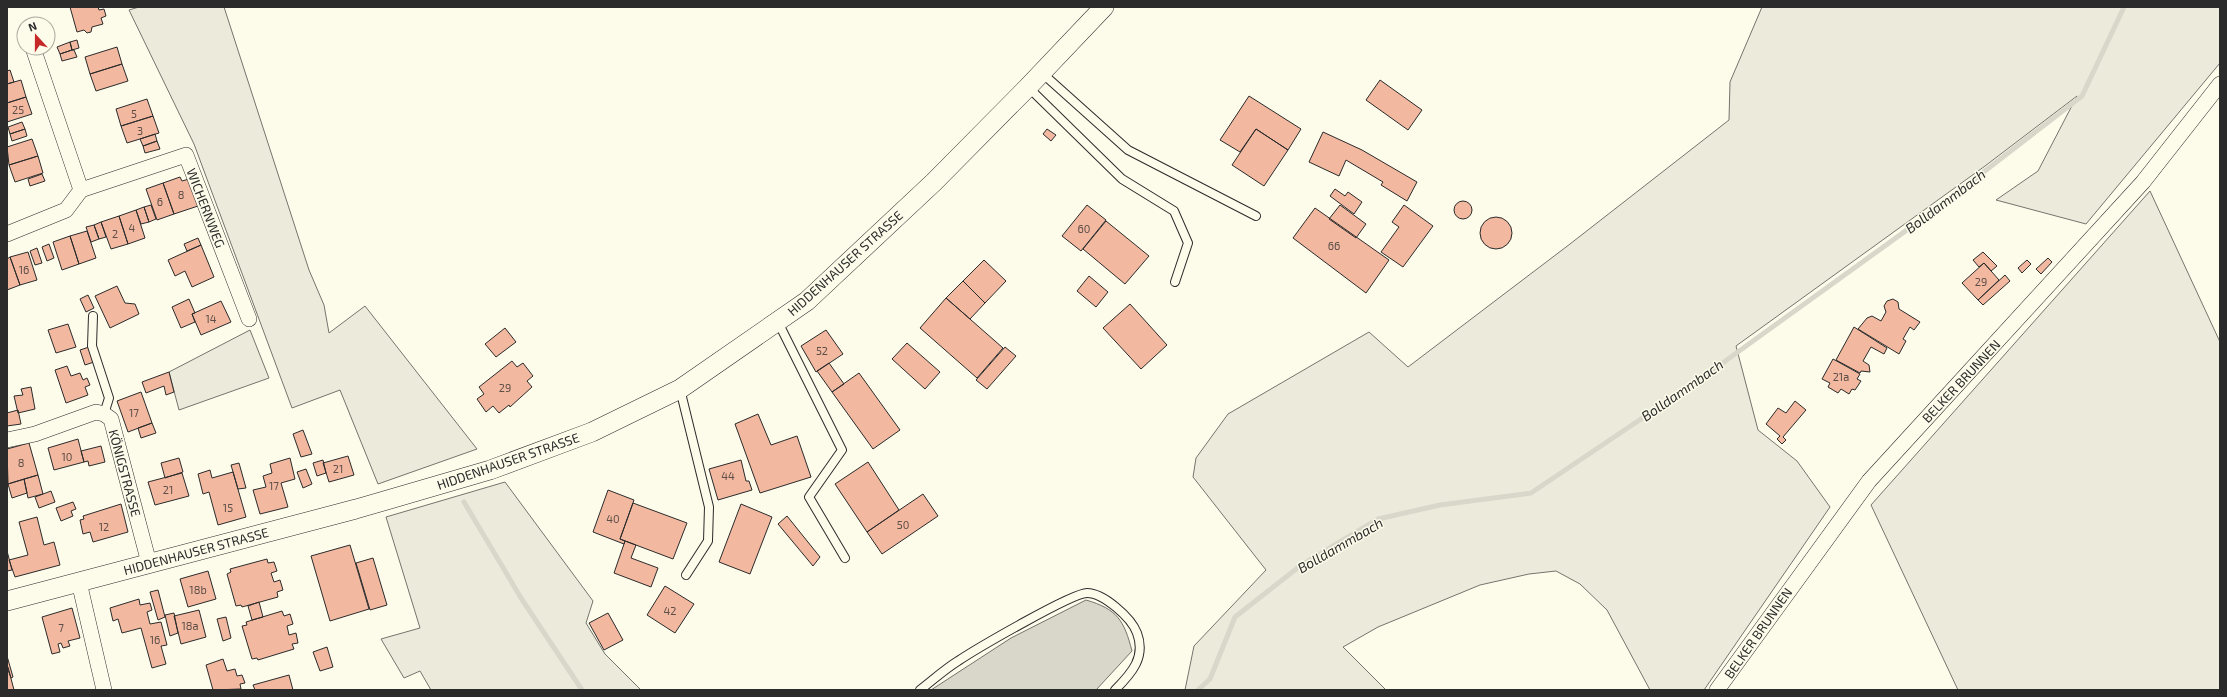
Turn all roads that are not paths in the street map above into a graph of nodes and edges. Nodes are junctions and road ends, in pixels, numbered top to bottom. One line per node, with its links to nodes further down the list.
1 (1104, 7): 3 (street, HIDDENHAUSER STRASSE)
2 (36, 56): 6 (street)
3 (1042, 73): 5 (street, HIDDENHAUSER STRASSE); 7 (lane)
4 (2220, 84): 24 (street, BELKER BRUNNEN)
5 (1028, 87): 9 (lane); 12 (street, HIDDENHAUSER STRASSE)
6 (81, 190): 8 (street); 11 (street, WICHERNWEG)
7 (1256, 216)
8 (7, 234)
9 (1175, 282)
10 (93, 316): 14 (lane)
11 (249, 319)
12 (778, 322): 13 (street, HIDDENHAUSER STRASSE); 16 (lane)
13 (680, 389): 17 (street, HIDDENHAUSER STRASSE); 18 (lane)
14 (104, 414): 15 (street, KÖNIGSTRASSE); 17 (street, KÖNIGSTRASSE)
15 (7, 440)
16 (845, 558)
17 (149, 563): 19 (street, HIDDENHAUSER STRASSE)
18 (686, 575)
19 (79, 582): 20 (street, HIDDENHAUSER STRASSE); 21 (street)
20 (7, 601)
21 (104, 690)
22 (920, 690): 23 (lane)
23 (1115, 690)
24 (1717, 690)

